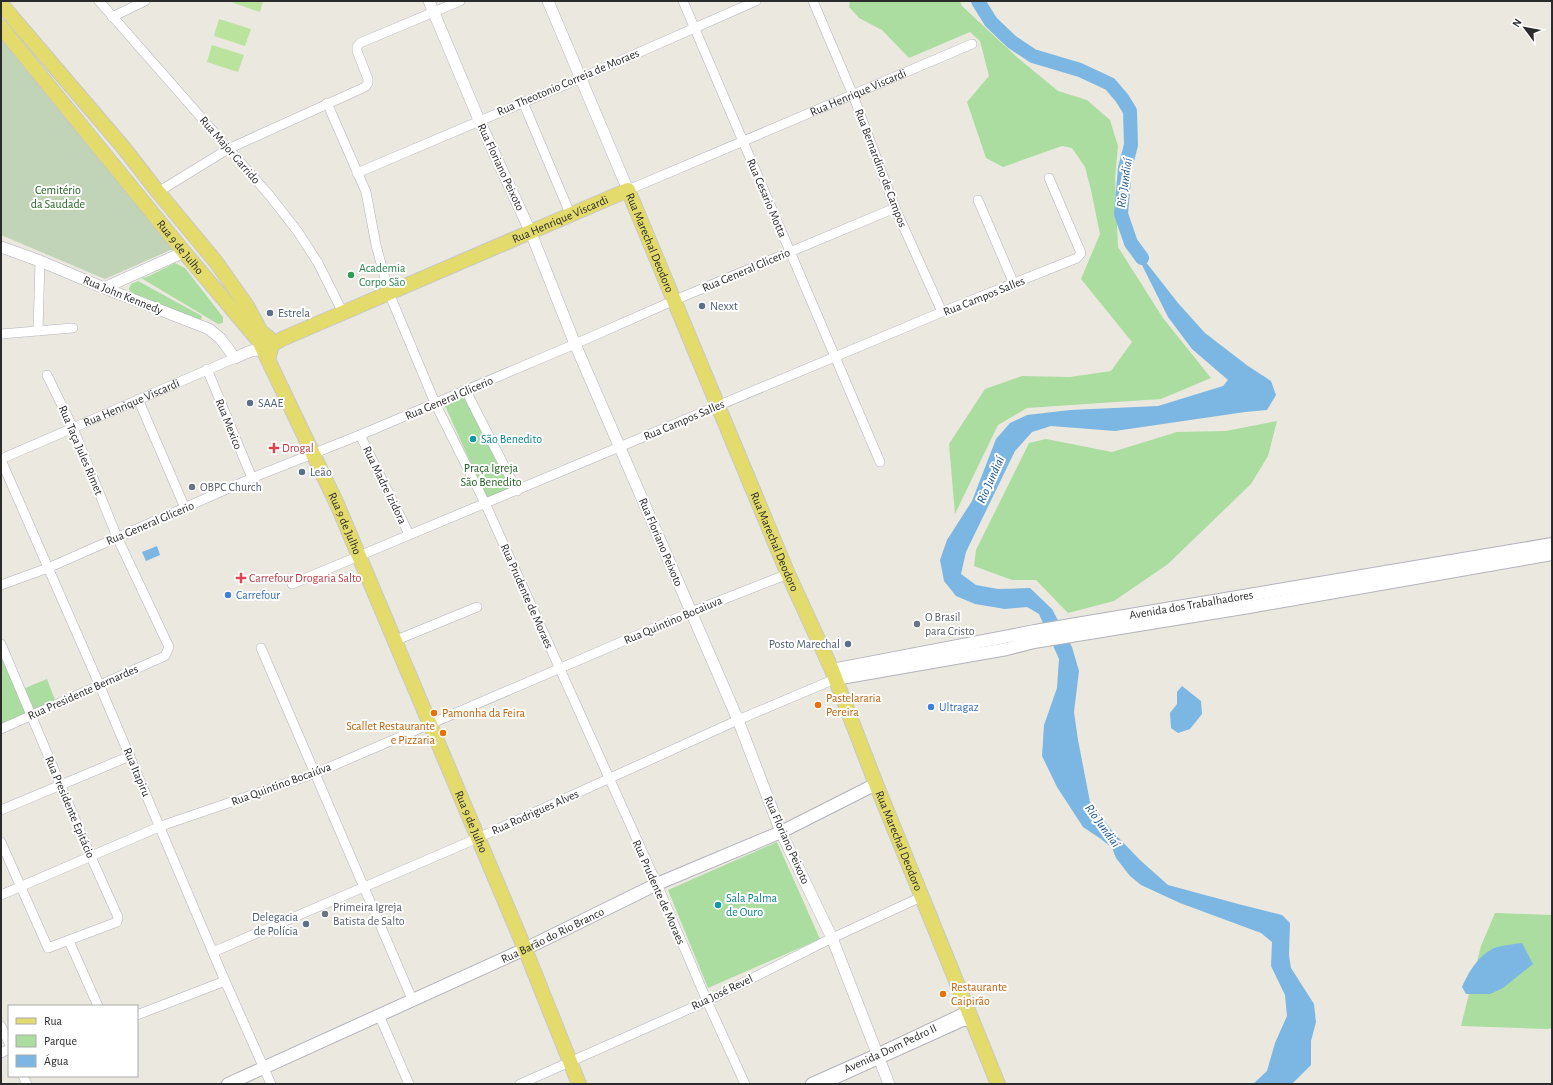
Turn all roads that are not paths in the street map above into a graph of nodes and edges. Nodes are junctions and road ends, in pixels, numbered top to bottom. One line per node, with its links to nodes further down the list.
1 (99, 1): 11 (street, Rua Major Garrido)
2 (145, 1): 11 (street)
3 (429, 1): 10 (street, Rua Floriano Peixoto)
4 (460, 1): 10 (street)
5 (548, 1): 15 (street, Rua Marechal Deodoro)
6 (683, 1): 13 (street, Rua Cesario Motta)
7 (756, 1): 13 (street, Rua Theotonio Correia de Moraes)
8 (813, 1): 16 (street, Rua Bernardino de Campos)
9 (1, 4): 25 (main road, Rua 9 de Julho)
10 (434, 13): 18 (street); 19 (street, Rua Floriano Peixoto)
11 (112, 17): 21 (street, Rua Major Garrido)
12 (1, 27): 32 (main road, Rua 9 de Julho)
13 (694, 27): 15 (street, Rua Theotonio Correia de Moraes); 20 (street, Rua Cesario Motta)
14 (972, 44): 16 (street, Rua Henrique Viscardi)
15 (581, 78): 17 (street, Rua Theotonio Correia de Moraes); 24 (street, Rua Marechal Deodoro)
16 (853, 95): 20 (street, Rua Henrique Viscardi); 27 (street, Rua Bernardino de Campos)
17 (523, 102): 19 (street, Rua Theotonio Correia de Moraes); 28 (street)
18 (327, 103): 21 (street); 22 (street, Rua Prudente de Moraes)
19 (479, 120): 22 (street, Rua Theotonio Correia de Moraes); 29 (street, Rua Floriano Peixoto)
20 (743, 142): 24 (street, Rua Henrique Viscardi); 31 (street, Rua Cesario Motta)
21 (228, 149): 25 (street); 42 (street, Rua Major Garrido)
22 (357, 173): 37 (street, Rua Prudente de Moraes)
23 (1049, 178): 35 (street, Rua Campos Salles)
24 (628, 190): 28 (main road, Rua Henrique Viscardi); 40 (main road, Rua Marechal Deodoro)
25 (158, 192): 38 (main road, Rua 9 de Julho)
26 (978, 200): 35 (street)
27 (895, 208): 31 (street, Rua General Glicerio); 41 (street, Rua Bernardino de Campos)
28 (571, 216): 29 (main road, Rua Henrique Viscardi)
29 (531, 233): 37 (main road, Rua Henrique Viscardi); 47 (street, Rua Floriano Peixoto)
30 (1, 247): 33 (street, Rua John Kennedy)
31 (790, 251): 40 (street, Rua General Glicerio); 50 (street, Rua Cesario Motta)
32 (184, 252): 34 (street); 38 (main road); 48 (main road, Rua 9 de Julho)
33 (40, 261): 36 (street, Rua John Kennedy); 44 (street)
34 (129, 277): 36 (street); 39 (street)
35 (1014, 284): 41 (street, Rua Campos Salles)
36 (104, 288): 39 (street, Rua John Kennedy)
37 (388, 293): 42 (main road, Rua Henrique Viscardi); 55 (street, Rua Prudente de Moraes)
38 (241, 295): 48 (main road, Rua 9 de Julho)
39 (128, 298): 49 (street, Rua John Kennedy)
40 (675, 300): 47 (street, Rua General Glicerio); 56 (main road, Rua Marechal Deodoro)
41 (942, 312): 50 (street, Rua Campos Salles)
42 (344, 313): 46 (main road, Rua Henrique Viscardi)
43 (73, 328): 44 (street)
44 (38, 331): 45 (street)
45 (1, 334)
46 (282, 339): 48 (main road); 48 (main road, Rua 9 de Julho)
47 (575, 344): 53 (street, Rua General Glicerio); 59 (street, Rua Floriano Peixoto)
48 (260, 347): 49 (street, Rua Henrique Viscardi); 60 (main road, Rua 9 de Julho)
49 (235, 358): 51 (street, Rua Henrique Viscardi)
50 (835, 358): 56 (street, Rua Campos Salles); 62 (street, Rua Cesario Motta)
51 (207, 370): 54 (street, Rua Henrique Viscardi); 63 (street, Rua Mexico)
52 (47, 375): 57 (street, Rua Taça Jules Rimet)
53 (466, 391): 55 (street, Rua General Glicerio); 64 (street)
54 (138, 399): 57 (street, Rua Henrique Viscardi); 66 (street)
55 (435, 403): 58 (street, Rua General Glicerio); 65 (street, Rua Prudente de Moraes)
56 (719, 405): 59 (street, Rua Campos Salles); 73 (main road, Rua Marechal Deodoro)
57 (73, 428): 61 (street, Rua Henrique Viscardi); 68 (street, Rua Taça Jules Rimet)
58 (360, 435): 60 (street, Rua General Glicerio); 67 (street, Rua Madre Izidora)
59 (621, 448): 64 (street, Rua Campos Salles); 77 (street, Rua Floriano Peixoto)
60 (313, 455): 63 (street, Rua General Glicerio); 71 (main road, Rua 9 de Julho)
61 (1, 460): 72 (street, Rua Itapiru)
62 (880, 462)
63 (252, 478): 66 (street, Rua General Glicerio)
64 (517, 491): 65 (street, Rua Campos Salles)
65 (486, 503): 67 (street, Rua Campos Salles); 83 (street, Rua Prudente de Moraes)
66 (185, 508): 68 (street, Rua General Glicerio)
67 (410, 534): 71 (street, Rua Campos Salles)
68 (117, 537): 72 (street, Rua General Glicerio); 82 (street, Rua Taça Jules Rimet)
69 (1552, 544): 78 (main road, Avenida dos Trabalhadores)
70 (1552, 554): 78 (main road, Avenida dos Trabalhadores)
71 (359, 556): 74 (street, Rua Campos Salles); 79 (main road, Rua 9 de Julho)
72 (48, 568): 75 (street, Rua General Glicerio); 85 (street, Rua Itapiru)
73 (788, 574): 77 (street, Rua Quintino Bocaiuva); 84 (main road, Rua Marechal Deodoro)
74 (292, 584)
75 (1, 585)
76 (477, 607): 79 (street)
77 (691, 612): 83 (street, Rua Quintino Bocaiuva); 87 (street, Rua Floriano Peixoto)
78 (1084, 629): 84 (main road, Avenida dos Trabalhadores)
79 (394, 641): 88 (main road, Rua 9 de Julho)
80 (1, 644): 86 (street, Rua Presidente Epitácio)
81 (262, 648): 91 (street)
82 (165, 656): 85 (street, Rua Presidente Bernardes)
83 (559, 668): 88 (street, Rua Quintino Bocaiúva); 92 (street, Rua Prudente de Moraes)
84 (833, 675): 87 (street, Rua Rodrigues Alves); 93 (main road, Rua Marechal Deodoro)
85 (100, 684): 86 (street, Rua Presidente Bernardes); 90 (street, Rua Itapiru)
86 (31, 715): 89 (street, Rua Presidente Bernardes); 94 (street, Rua Presidente Epitácio)
87 (738, 720): 92 (street, Rua Rodrigues Alves); 97 (street, Rua Floriano Peixoto)
88 (429, 724): 91 (street, Rua Quintino Bocaiúva); 98 (main road, Rua 9 de Julho)
89 (1, 729)
90 (130, 756): 94 (street); 96 (street, Rua Itapiru)
91 (316, 773): 96 (street, Rua Quintino Bocaiúva); 103 (street)
92 (610, 779): 98 (street, Rua Rodrigues Alves); 101 (street, Rua Prudente de Moraes)
93 (876, 784): 97 (main road, Rua Barão do Rio Branco); 105 (main road, Rua Marechal Deodoro)
94 (60, 785): 95 (street); 100 (street, Rua Presidente Epitácio)
95 (1, 810)
96 (161, 826): 100 (street, Rua Quintino Bocaiúva); 109 (street, Rua Itapiru)
97 (781, 832): 101 (main road, Rua Barão do Rio Branco); 106 (street, Rua Floriano Peixoto)
98 (478, 838): 103 (street, Rua Rodrigues Alves); 108 (main road, Rua 9 de Julho)
99 (1, 842): 102 (street)
100 (91, 857): 102 (street, Rua Quintino Bocaiúva); 107 (street, Rua Presidente Epitácio)
101 (657, 884): 108 (main road, Rua Barão do Rio Branco); 112 (street, Rua Prudente de Moraes)
102 (20, 886): 104 (street, Rua Quintino Bocaiúva); 107 (street)
103 (365, 887): 109 (street, Rua Rodrigues Alves); 111 (street)
104 (1, 894)
105 (921, 897): 106 (street, Rua José Revel); 116 (main road, Rua Marechal Deodoro)
106 (832, 938): 112 (street, Rua José Revel); 119 (street, Rua Floriano Peixoto)
107 (69, 941): 113 (street)
108 (525, 949): 111 (main road, Rua Barão do Rio Branco); 120 (main road, Rua 9 de Julho)
109 (212, 952): 110 (street, Rua Itapiru)
110 (225, 981): 115 (street); 121 (street, Rua Itapiru)
111 (412, 999): 114 (main road, Rua Barão do Rio Branco)
112 (706, 1001): 120 (street, Rua José Revel); 127 (street, Rua Prudente de Moraes)
113 (98, 1005)
114 (379, 1015): 121 (main road, Rua Barão do Rio Branco); 124 (street)
115 (138, 1016)
116 (970, 1017): 119 (main road, Avenida Dom Pedro II); 131 (main road, Rua Marechal Deodoro)
117 (1, 1026): 118 (street)
118 (8, 1041)
119 (878, 1058): 128 (main road, Avenida Dom Pedro II); 129 (street); 130 (street, Rua Floriano Peixoto)
120 (569, 1062): 125 (street, Rua José Revel); 126 (main road, Rua 9 de Julho)
121 (264, 1067): 122 (main road, Rua Barão do Rio Branco); 123 (street, Rua Itapiru)
122 (228, 1084)
123 (271, 1084)
124 (409, 1084)
125 (520, 1084)
126 (579, 1084)
127 (745, 1084)
128 (812, 1084)
129 (828, 1084)
130 (889, 1084)
131 (998, 1084)

